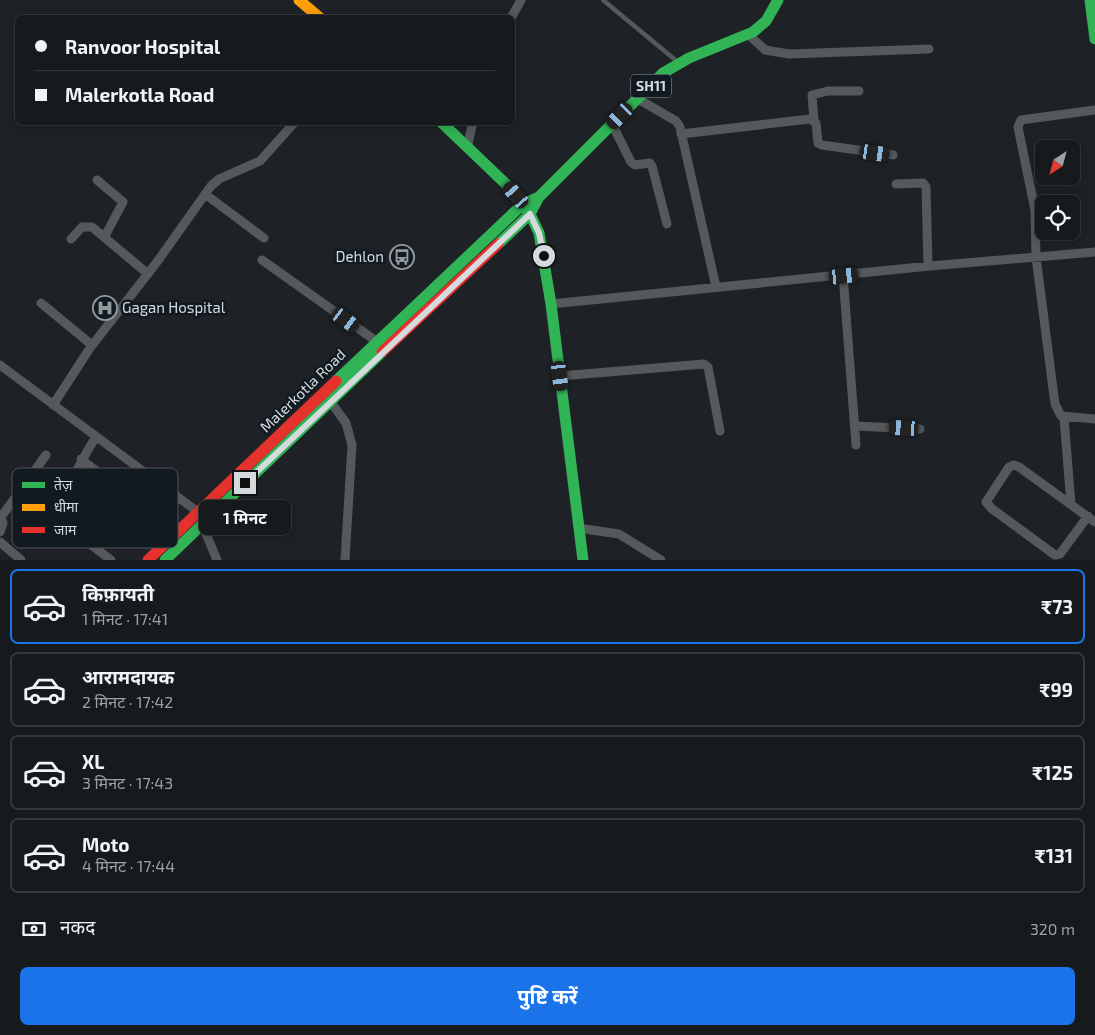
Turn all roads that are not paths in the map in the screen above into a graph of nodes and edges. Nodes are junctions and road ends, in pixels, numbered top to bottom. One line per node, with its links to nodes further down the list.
1 (299, 0): 6 (main road)
2 (521, 0): 7 (street)
3 (603, 0): 11 (lane)
4 (778, 0): 8 (main road, SH11)
5 (1090, 0): 9 (main road)
6 (316, 15)
7 (513, 15)
8 (748, 34): 10 (street); 11 (main road, SH11)
9 (1095, 39)
10 (929, 49)
11 (680, 64): 13 (main road, SH11)
12 (859, 91): 15 (street)
13 (638, 99): 16 (main road, SH11); 20 (street)
14 (1095, 110): 34 (street)
15 (814, 120): 20 (street); 22 (street)
16 (612, 124): 26 (main road, SH11); 29 (street)
17 (292, 125): 25 (street)
18 (444, 125): 21 (main road)
19 (472, 125): 21 (street)
20 (682, 134): 39 (street)
21 (467, 148): 27 (main road)
22 (893, 155)
23 (97, 180): 30 (street)
24 (896, 184): 36 (street)
25 (205, 194): 31 (street); 37 (street)
26 (540, 197): 27 (main road, SH11); 28 (main road, SH11)
27 (523, 204): 28 (main road); 42 (main road, Malerkotla Road / SH11)
28 (530, 214): 41 (main road); 46 (main road, Malerkotla Road / SH11)
29 (667, 224)
30 (105, 236): 32 (street); 37 (street)
31 (264, 238)
32 (71, 239)
33 (1095, 252): 34 (street)
34 (1036, 257): 36 (street); 48 (street)
35 (262, 260): 42 (street)
36 (928, 266): 38 (street)
37 (148, 274): 43 (street)
38 (844, 276): 39 (street); 50 (street)
39 (716, 287): 41 (street)
40 (41, 304): 43 (street)
41 (551, 304): 45 (main road)
42 (376, 341): 64 (main road, Malerkotla Road / SH11)
43 (92, 345): 47 (street)
44 (0, 364): 47 (street)
45 (560, 376): 52 (street); 68 (main road)
46 (330, 401): 67 (main road, Malerkotla Road / SH11); 81 (street)
47 (53, 405): 53 (street)
48 (1064, 418): 49 (street); 63 (street)
49 (1095, 419)
50 (856, 426): 51 (street); 54 (street)
51 (920, 429)
52 (720, 431)
53 (96, 437): 56 (street); 60 (street)
54 (856, 445)
55 (46, 455): 57 (street)
56 (82, 459): 58 (street); 59 (street)
57 (36, 468)
58 (78, 468)
59 (94, 468)
60 (138, 468)
61 (178, 497): 64 (street)
62 (12, 501): 65 (street)
63 (1071, 504): 66 (street); 66 (street)
64 (198, 512): 69 (main road, Malerkotla Road / SH11)
65 (1, 516): 70 (street)
66 (1091, 519)
67 (202, 524): 72 (main road, Malerkotla Road / SH11); 80 (street)
68 (578, 528): 82 (main road); 83 (street)
69 (178, 531)
70 (0, 532)
71 (0, 542): 76 (street)
72 (178, 547)
73 (96, 548): 77 (street)
74 (160, 548): 78 (main road, Malerkotla Road / SH11)
75 (177, 548): 79 (main road, Malerkotla Road / SH11)
76 (21, 560)
77 (112, 560)
78 (148, 560)
79 (165, 560)
80 (217, 560)
81 (346, 560)
82 (583, 560)
83 (661, 560)

